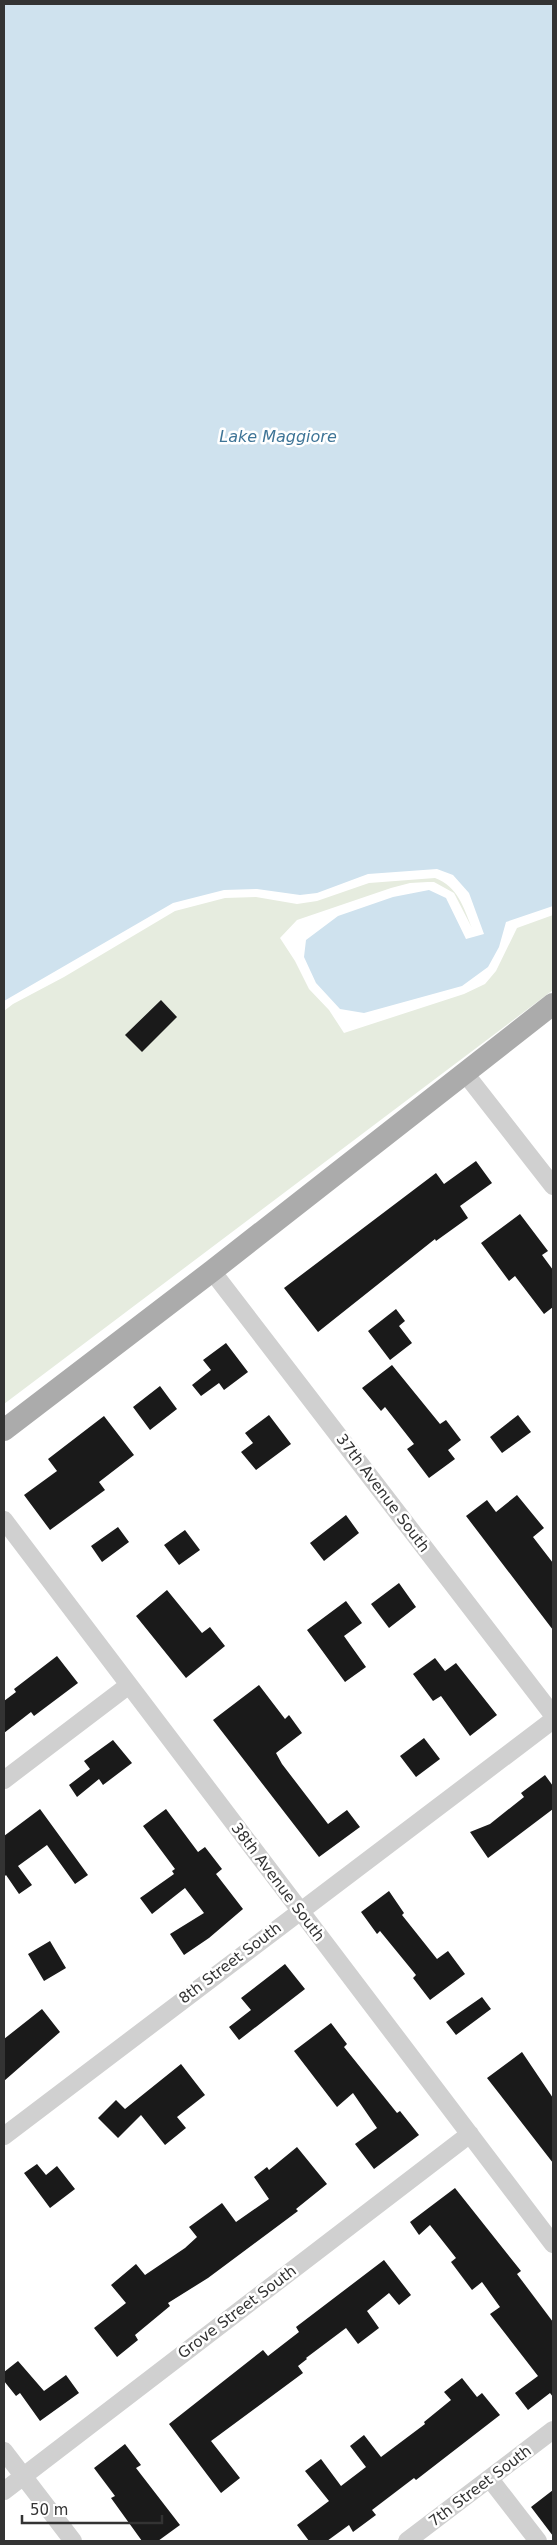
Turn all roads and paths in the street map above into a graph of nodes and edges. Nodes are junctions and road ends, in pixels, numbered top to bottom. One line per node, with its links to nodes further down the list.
1 (553, 1004): 2 (main road)
2 (464, 1072): 3 (street); 4 (main road)
3 (553, 1186)
4 (212, 1271): 5 (main road); 8 (street, 37th Avenue South)
5 (4, 1430)
6 (4, 1520): 7 (street, 38th Avenue South)
7 (129, 1684): 10 (street); 11 (street, 38th Avenue South)
8 (553, 1715)
9 (553, 1720): 11 (street, 8th Street South)
10 (4, 1780)
11 (300, 1911): 12 (street, 38th Avenue South); 13 (street, 8th Street South)
12 (470, 2134): 14 (street, 38th Avenue South); 17 (street, Grove Street South)
13 (4, 2136)
14 (553, 2244)
15 (553, 2430): 18 (street, 7th Street South)
16 (4, 2451): 17 (street)
17 (23, 2477): 19 (street, Grove Street South); 20 (street)
18 (490, 2479): 21 (street, 7th Street South); 22 (street)
19 (4, 2491)
20 (73, 2541)
21 (407, 2541)
22 (538, 2541)

